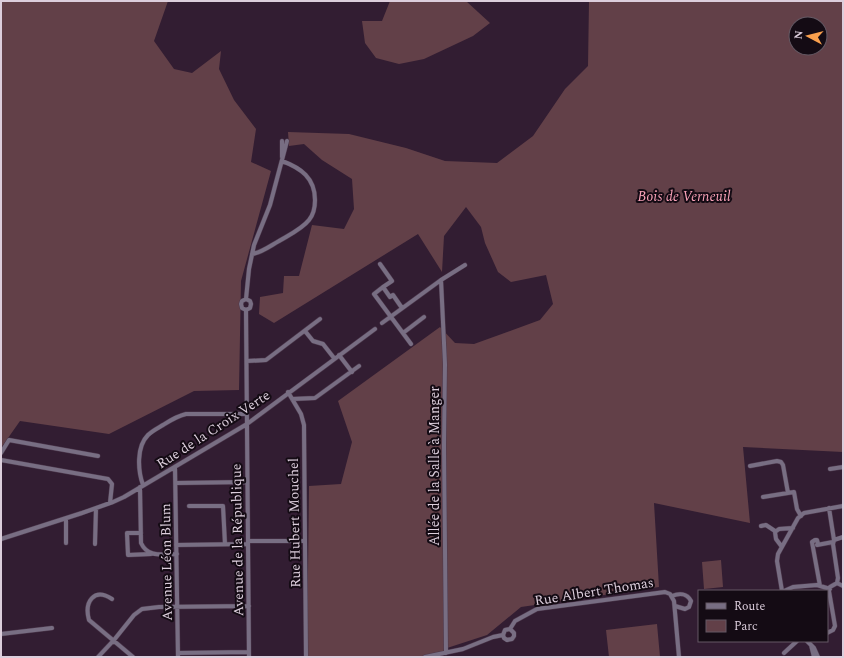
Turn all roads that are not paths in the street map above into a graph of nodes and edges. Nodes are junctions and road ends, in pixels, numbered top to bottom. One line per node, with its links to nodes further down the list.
1 (282, 141): 3 (street)
2 (287, 141): 3 (street)
3 (282, 161): 4 (street); 4 (street)
4 (252, 254): 9 (street)
5 (380, 264): 8 (street)
6 (465, 265): 7 (street)
7 (442, 280): 10 (street); 86 (street, Allée de la Salle à Manger)
8 (383, 287): 10 (street); 12 (street)
9 (246, 299): 11 (street); 11 (street)
10 (402, 308): 12 (street)
11 (246, 310): 22 (street, Avenue de la République)
12 (391, 317): 15 (street); 18 (street)
13 (424, 317): 18 (street)
14 (320, 319): 17 (street)
15 (382, 323)
16 (375, 329): 20 (street, Rue de la Croix Verte)
17 (305, 331): 21 (street); 22 (street)
18 (403, 333): 19 (street)
19 (411, 344)
20 (339, 355): 21 (street, Rue de la Croix Verte); 24 (street)
21 (334, 358): 25 (street, Rue de la Croix Verte)
22 (246, 361): 27 (street, Avenue de la République)
23 (359, 366): 24 (street)
24 (352, 372): 26 (street)
25 (288, 392): 26 (street, Rue Hubert Mouchel); 28 (street, Rue de la Croix Verte)
26 (292, 399): 54 (street, Rue Hubert Mouchel)
27 (247, 414): 28 (street, Avenue de la République); 38 (street)
28 (247, 424): 33 (street, Rue de la Croix Verte); 36 (street, Avenue de la République)
29 (1, 453): 30 (street)
30 (98, 456)
31 (1, 460): 41 (street)
32 (750, 466): 39 (street)
33 (175, 467): 37 (street, Avenue Léon Blum); 38 (street, Rue de la Croix Verte)
34 (843, 467): 35 (street)
35 (830, 469)
36 (247, 482): 37 (street); 57 (street, Avenue de la République)
37 (176, 483): 60 (street, Avenue Léon Blum)
38 (142, 486): 41 (street, Rue de la Croix Verte); 51 (street)
39 (788, 493): 40 (street); 46 (street)
40 (763, 497)
41 (110, 503): 44 (street, Rue de la Croix Verte)
42 (189, 506): 59 (street)
43 (843, 506): 45 (street)
44 (96, 508): 47 (street, Rue de la Croix Verte); 58 (street)
45 (829, 508): 46 (street); 55 (street)
46 (801, 516): 49 (street)
47 (66, 518): 53 (street, Rue de la Croix Verte); 56 (street)
48 (761, 526): 50 (street)
49 (793, 528): 50 (street); 61 (street)
50 (775, 531): 61 (street)
51 (141, 533): 62 (street); 62 (street)
52 (843, 537): 55 (street)
53 (1, 539)
54 (305, 541): 57 (street); 92 (street, Rue Hubert Mouchel)
55 (834, 541): 64 (street); 65 (street)
56 (66, 543)
57 (248, 543): 59 (street); 72 (street, Avenue de la République)
58 (95, 544)
59 (225, 544): 60 (street)
60 (176, 545): 63 (street, Avenue Léon Blum)
61 (782, 547): 68 (street)
62 (152, 554): 63 (street)
63 (177, 554): 74 (street, Avenue Léon Blum)
64 (837, 583): 66 (street); 67 (street)
65 (820, 586): 67 (street); 69 (street)
66 (843, 586)
67 (830, 589): 77 (street)
68 (783, 590)
69 (786, 590)
70 (672, 596): 73 (street, Rue Albert Thomas); 73 (street); 76 (street, Rue Albert Thomas)
71 (112, 599): 80 (street)
72 (249, 606): 74 (street); 85 (street, Avenue de la République)
73 (675, 606): 94 (street, Rue Albert Thomas)
74 (177, 607): 80 (street); 88 (street, Avenue Léon Blum)
75 (52, 628): 78 (street)
76 (510, 629): 79 (street); 79 (street)
77 (828, 632)
78 (1, 634)
79 (503, 635): 86 (street)
80 (114, 640): 89 (street); 90 (street)
81 (796, 642): 87 (street)
82 (808, 642): 84 (street)
83 (814, 642): 84 (street)
84 (811, 645): 95 (street); 96 (street)
85 (249, 652): 88 (street); 91 (street, Avenue de la République)
86 (446, 653): 93 (street)
87 (784, 653)
88 (178, 655)
89 (98, 657)
90 (133, 657)
91 (249, 657)
92 (306, 657)
93 (425, 657)
94 (680, 657)
95 (814, 657)
96 (818, 657)

